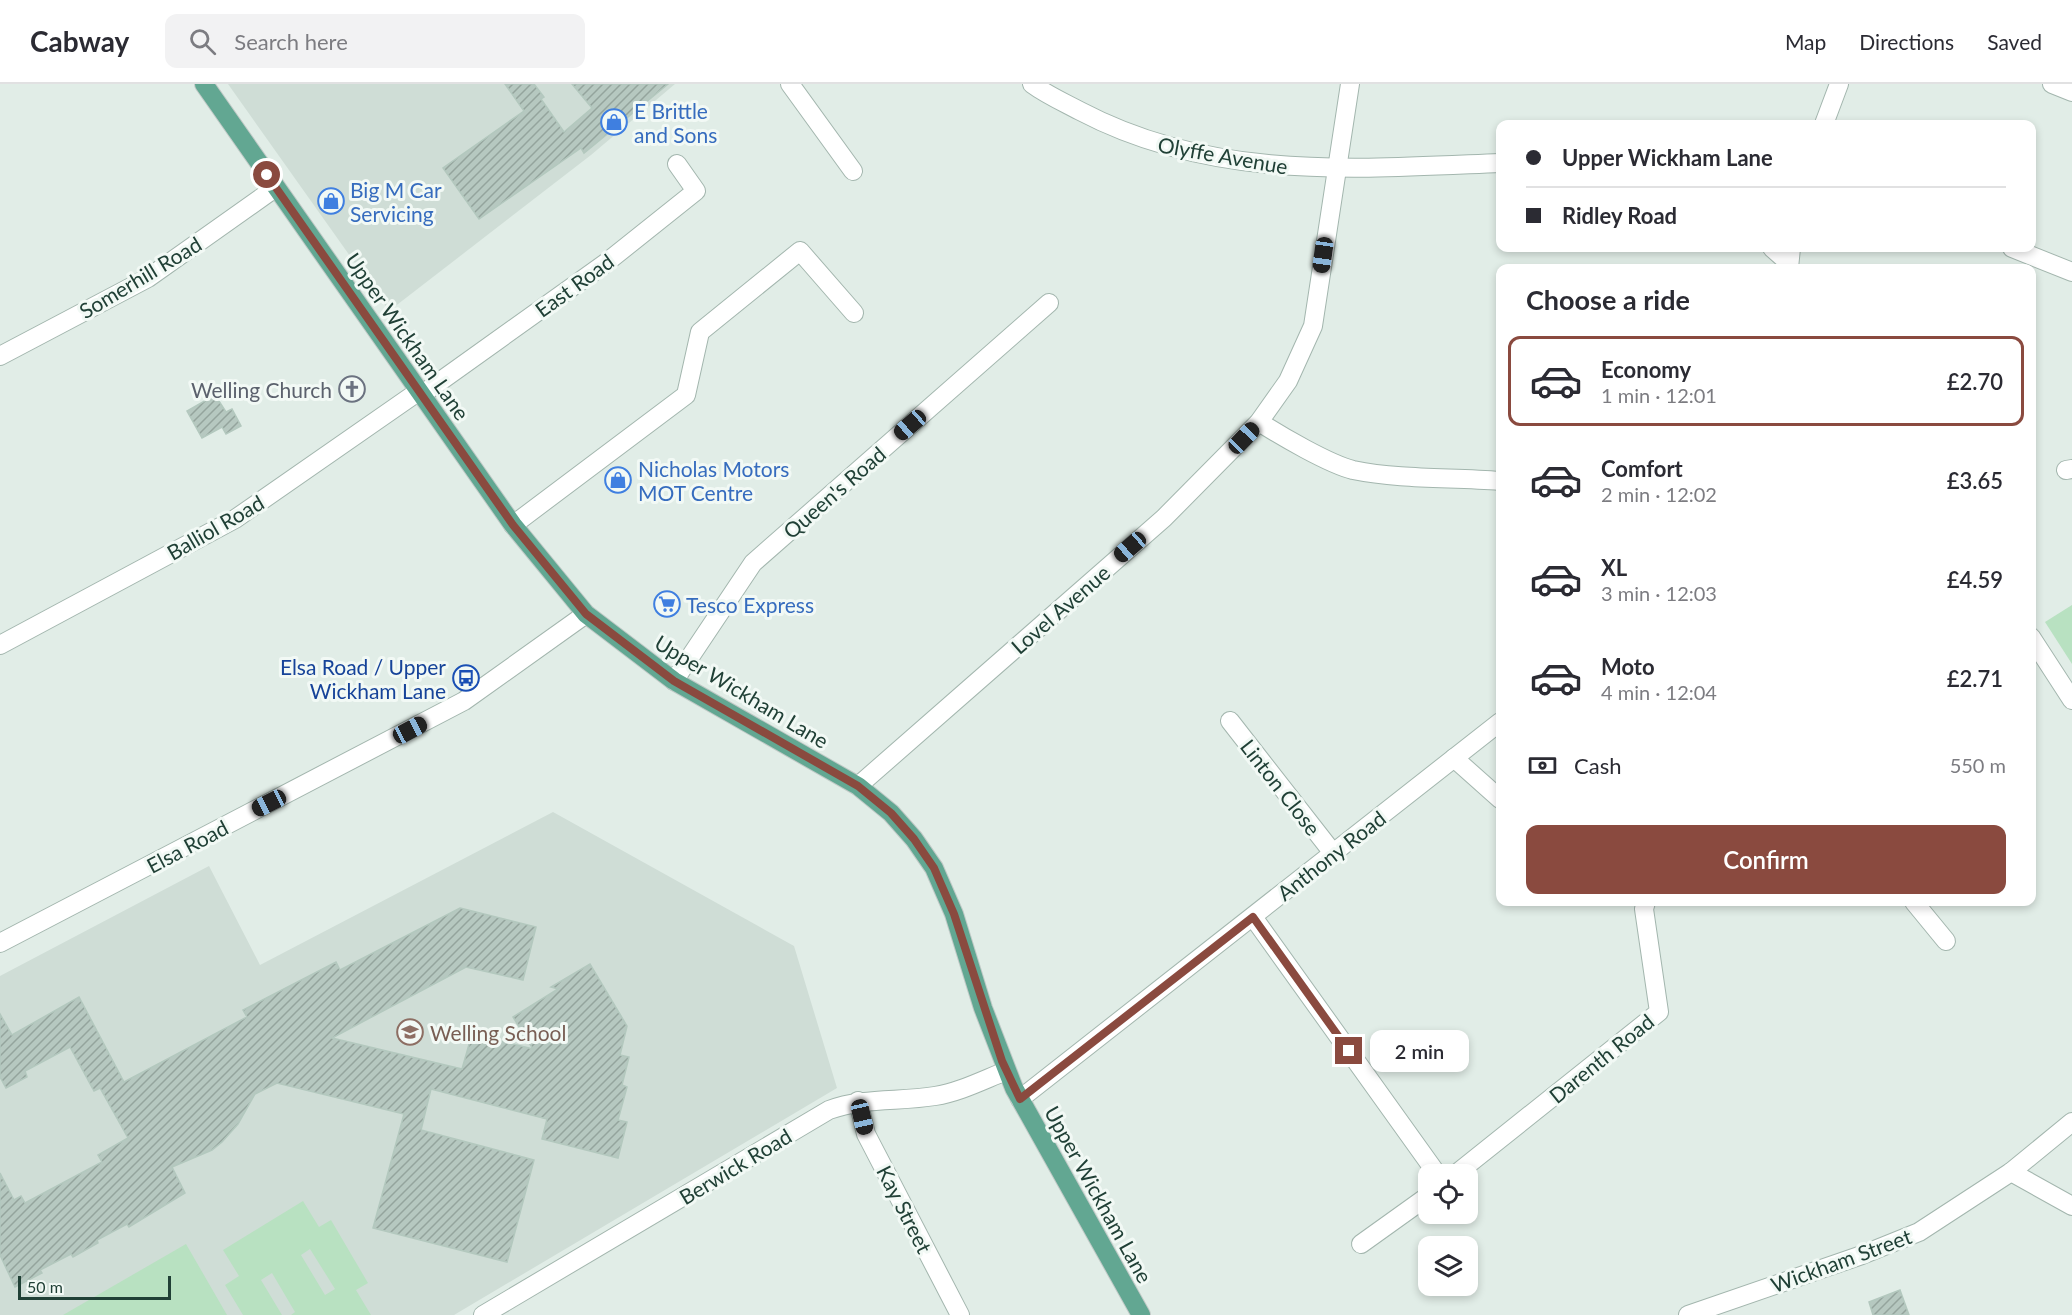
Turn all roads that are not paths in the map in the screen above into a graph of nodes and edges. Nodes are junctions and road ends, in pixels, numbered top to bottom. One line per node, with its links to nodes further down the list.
1 (204, 84): 13 (main road, Upper Wickham Lane)
2 (790, 84): 12 (street)
3 (1032, 84): 11 (street, Olyffe Avenue)
4 (1350, 84): 11 (street, Lovel Avenue)
5 (1839, 84): 8 (street)
6 (2052, 84): 7 (street)
7 (2072, 92)
8 (1826, 120)
9 (1496, 163): 11 (street, Olyffe Avenue)
10 (677, 164): 19 (street, East Road)
11 (1336, 170): 20 (street, Lovel Avenue)
12 (853, 171)
13 (275, 188): 18 (street, Somerhill Road); 19 (main road, Upper Wickham Lane)
14 (2022, 252): 15 (street)
15 (2072, 272)
16 (1049, 303): 26 (street, Queen's Road)
17 (854, 313): 22 (street)
18 (0, 356)
19 (420, 393): 22 (main road, Upper Wickham Lane); 24 (street, Balliol Road)
20 (1259, 422): 21 (street); 31 (street, Lovel Avenue)
21 (1496, 481)
22 (513, 525): 23 (main road, Upper Wickham Lane)
23 (586, 614): 26 (main road, Upper Wickham Lane); 38 (street, Elsa Road)
24 (0, 645)
25 (2036, 645): 27 (street)
26 (674, 681): 31 (main road, Upper Wickham Lane)
27 (2072, 700)
28 (1230, 721): 33 (street, Linton Close)
29 (1496, 725): 30 (street, Anthony Road)
30 (1454, 758): 32 (street); 33 (street, Anthony Road)
31 (858, 786): 39 (main road, Upper Wickham Lane)
32 (1496, 795)
33 (1333, 853): 36 (street, Anthony Road)
34 (1645, 906): 44 (street, Darenth Road)
35 (1917, 906): 37 (street)
36 (1253, 917): 40 (street, Anthony Road); 43 (street)
37 (1946, 941)
38 (0, 943)
39 (1006, 1071): 40 (main road, Upper Wickham Lane); 41 (street, Berwick Road)
40 (1020, 1099): 51 (main road, Upper Wickham Lane)
41 (858, 1101): 49 (street, Berwick Road); 50 (street, Kay Street)
42 (2072, 1122): 45 (street, Wickham Street)
43 (1430, 1164)
44 (1469, 1164)
45 (2011, 1172): 47 (street); 52 (street, Wickham Street)
46 (1418, 1203): 48 (street)
47 (2072, 1206)
48 (1361, 1244)
49 (491, 1313)
50 (960, 1315)
51 (1141, 1315)
52 (1688, 1315)

